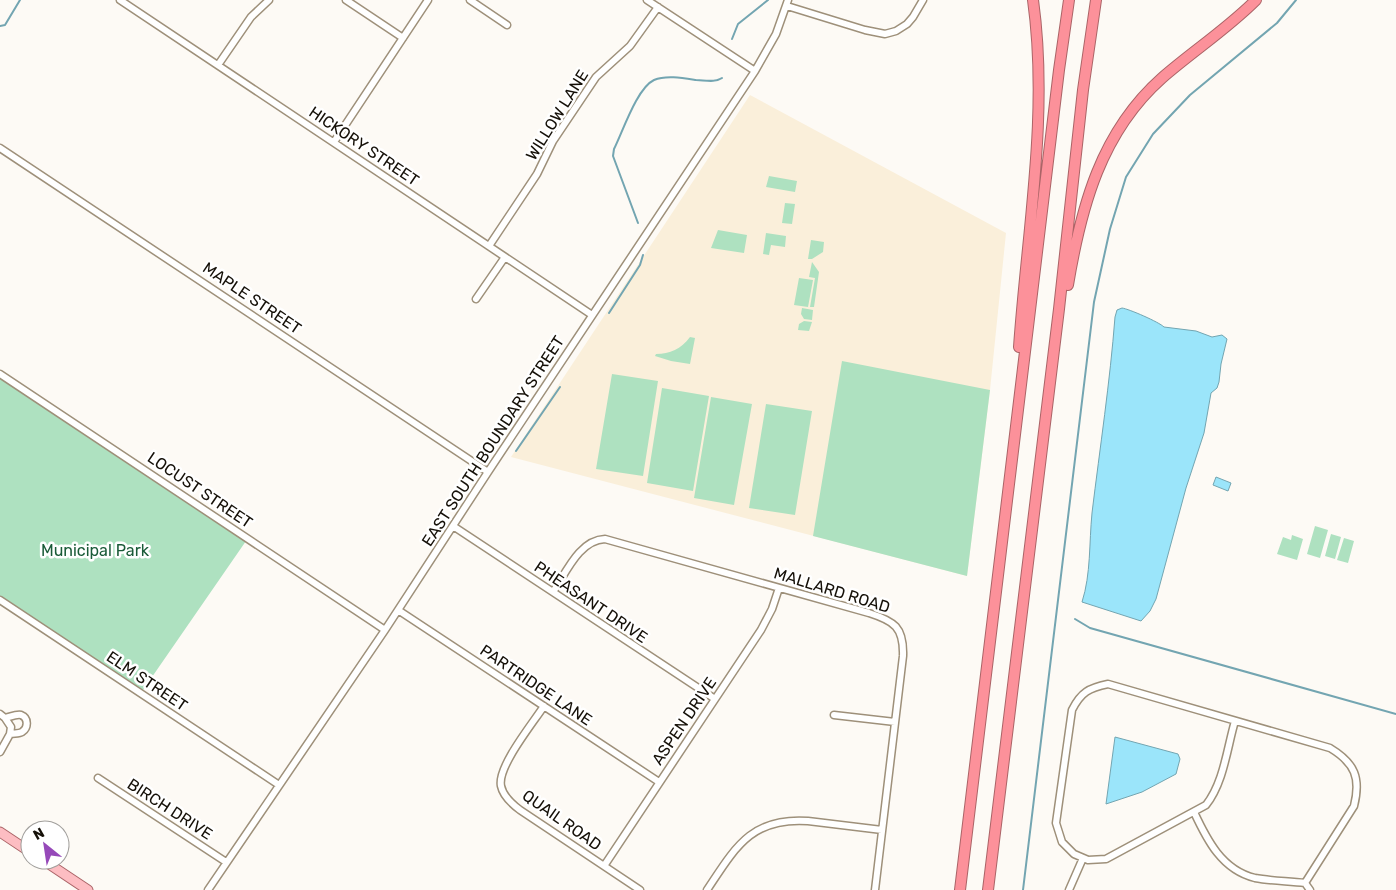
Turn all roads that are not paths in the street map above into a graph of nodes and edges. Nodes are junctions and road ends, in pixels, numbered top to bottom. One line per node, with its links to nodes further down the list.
1 (120, 0): 16 (street, HICKORY STREET)
2 (269, 0): 16 (street)
3 (346, 0): 15 (street)
4 (428, 0): 15 (street)
5 (470, 0): 14 (street)
6 (648, 0): 13 (street)
7 (923, 0): 12 (street)
8 (1033, 0): 26 (highway)
9 (1069, 0): 26 (highway)
10 (1096, 0): 23 (highway)
11 (1256, 0): 23 (highway)
12 (788, 3): 17 (street, EAST SOUTH BOUNDARY STREET)
13 (658, 7): 17 (street); 20 (street, WILLOW LANE)
14 (507, 25)
15 (403, 38): 18 (street)
16 (218, 65): 18 (street, HICKORY STREET)
17 (755, 71): 24 (street, EAST SOUTH BOUNDARY STREET)
18 (334, 142): 20 (street, HICKORY STREET)
19 (0, 148): 27 (street, MAPLE STREET)
20 (489, 246): 21 (street, HICKORY STREET)
21 (505, 257): 22 (street); 24 (street, HICKORY STREET)
22 (476, 300)
23 (1059, 309): 60 (highway)
24 (592, 315): 27 (street, EAST SOUTH BOUNDARY STREET)
25 (0, 374): 33 (street, LOCUST STREET)
26 (1012, 463): 59 (highway)
27 (488, 472): 28 (street, EAST SOUTH BOUNDARY STREET)
28 (453, 526): 30 (street, PHEASANT DRIVE); 32 (street, EAST SOUTH BOUNDARY STREET)
29 (779, 588): 30 (street, MALLARD ROAD); 34 (street, ASPEN DRIVE); 39 (street, MALLARD ROAD)
30 (553, 592): 34 (street, PHEASANT DRIVE)
31 (0, 600): 44 (street, ELM STREET)
32 (398, 610): 33 (street, EAST SOUTH BOUNDARY STREET); 35 (street, PARTRIDGE LANE)
33 (385, 630): 44 (street, EAST SOUTH BOUNDARY STREET)
34 (715, 700): 43 (street, ASPEN DRIVE)
35 (544, 706): 43 (street, PARTRIDGE LANE); 51 (street, QUAIL ROAD)
36 (834, 715): 39 (street)
37 (2, 716): 40 (street); 40 (street)
38 (1235, 721): 45 (street); 49 (street); 53 (street)
39 (895, 722): 46 (street, MALLARD ROAD)
40 (10, 734): 41 (street)
41 (0, 752)
42 (98, 778): 50 (street, BIRCH DRIVE)
43 (660, 782): 51 (street, ASPEN DRIVE)
44 (279, 785): 50 (street, EAST SOUTH BOUNDARY STREET)
45 (1194, 812): 49 (street); 53 (street)
46 (882, 830): 57 (street); 58 (street, MALLARD ROAD)
47 (0, 832): 48 (main road)
48 (20, 845)
49 (1083, 858): 61 (street)
50 (226, 862): 55 (street, EAST SOUTH BOUNDARY STREET)
51 (604, 866): 56 (street, QUAIL ROAD)
52 (58, 870): 54 (main road)
53 (1305, 883): 62 (street)
54 (88, 890)
55 (208, 890)
56 (640, 890)
57 (707, 890)
58 (875, 890)
59 (960, 890)
60 (988, 890)
61 (1069, 890)
62 (1310, 890)

